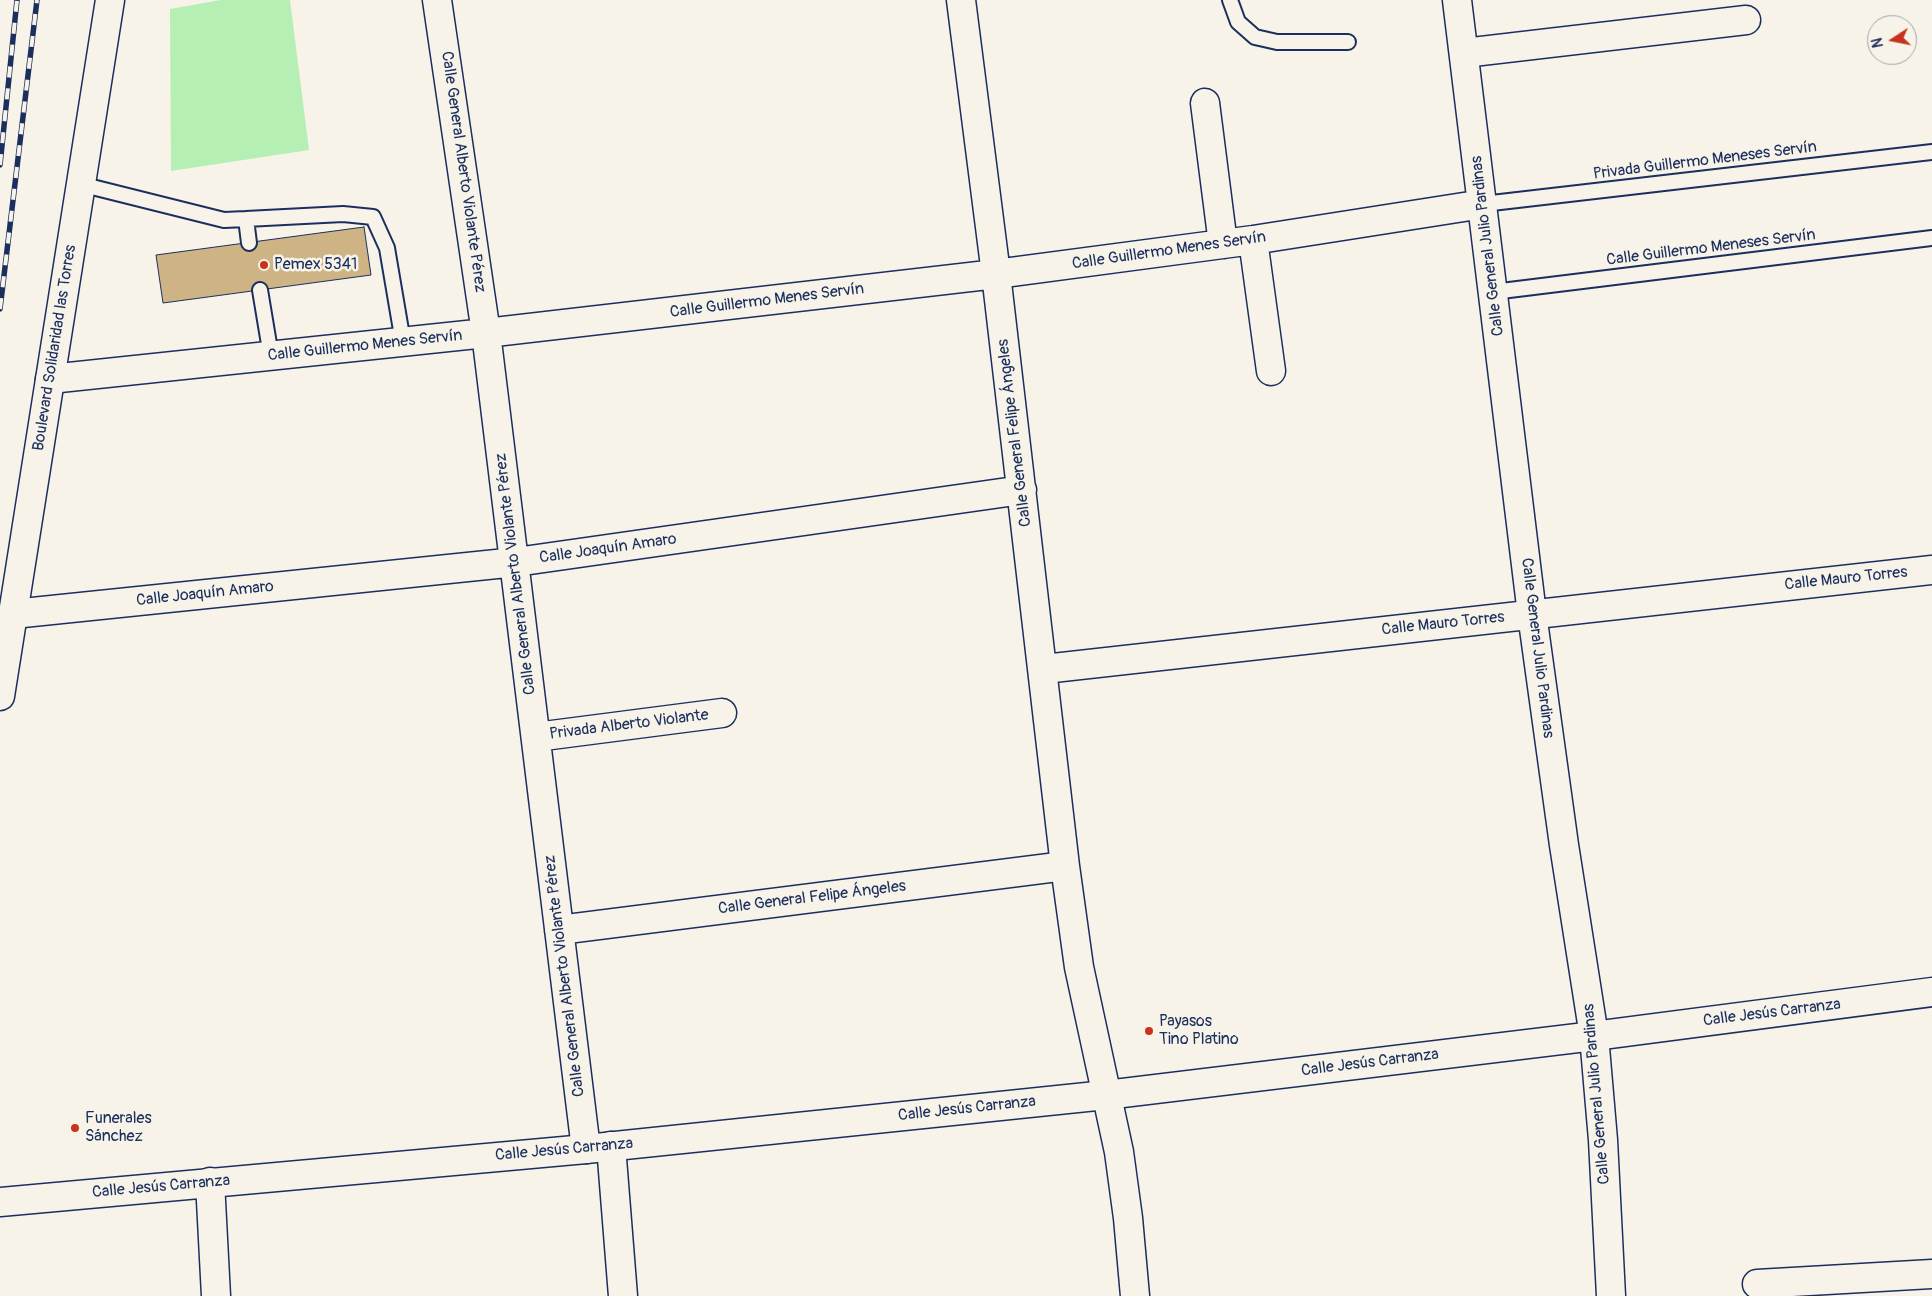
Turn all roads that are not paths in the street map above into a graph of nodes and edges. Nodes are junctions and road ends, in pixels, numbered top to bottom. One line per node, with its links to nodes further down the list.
1 (110, 0): 11 (street, Boulevard Solidaridad las Torres)
2 (437, 0): 21 (street, Calle General Alberto Violante Pérez)
3 (961, 0): 18 (street, Calle General Felipe Ángeles)
4 (1230, 0): 7 (lane)
5 (1458, 0): 8 (street, Calle General Julio Pardinas)
6 (1746, 20): 8 (street)
7 (1348, 42)
8 (1464, 53): 12 (street, Calle General Julio Pardinas)
9 (1205, 103): 17 (street)
10 (1932, 152): 12 (lane, Privada Guillermo Meneses Servín)
11 (80, 184): 13 (lane); 25 (street, Boulevard Solidaridad las Torres)
12 (1483, 204): 15 (street, Calle Guillermo Menes Servín); 20 (street, Calle General Julio Pardinas)
13 (246, 219): 16 (lane); 22 (lane)
14 (1932, 238): 20 (lane, Calle Guillermo Meneses Servín)
15 (1253, 240): 17 (street, Calle Guillermo Menes Servín); 24 (street)
16 (248, 242)
17 (1223, 244): 18 (street, Calle Guillermo Menes Servín)
18 (996, 274): 21 (street, Calle Guillermo Menes Servín); 26 (street, Calle General Felipe Ángeles)
19 (260, 290): 23 (lane)
20 (1493, 292): 30 (street, Calle General Julio Pardinas)
21 (486, 333): 22 (street, Calle Guillermo Menes Servín); 27 (street, Calle General Alberto Violante Pérez)
22 (403, 342): 23 (street, Calle Guillermo Menes Servín)
23 (271, 356): 25 (street, Calle Guillermo Menes Servín)
24 (1271, 371)
25 (50, 379): 29 (street, Boulevard Solidaridad las Torres)
26 (1022, 490): 27 (street, Calle Joaquín Amaro); 31 (street, Calle General Felipe Ángeles)
27 (516, 562): 29 (street, Calle Joaquín Amaro); 34 (street, Calle General Alberto Violante Pérez)
28 (1932, 570): 30 (street, Calle Mauro Torres)
29 (13, 614): 32 (street, Boulevard Solidaridad las Torres)
30 (1532, 614): 31 (street, Calle Mauro Torres); 38 (street, Calle General Julio Pardinas)
31 (1044, 669): 35 (street, Calle General Felipe Ángeles)
32 (0, 696)
33 (722, 713): 34 (street, Privada Alberto Violante)
34 (536, 737): 36 (street, Calle General Alberto Violante Pérez)
35 (1065, 866): 36 (street, Calle General Felipe Ángeles); 39 (street, Calle General Felipe Ángeles)
36 (559, 930): 40 (street, Calle General Alberto Violante Pérez)
37 (1932, 992): 38 (street, Calle Jesús Carranza)
38 (1594, 1036): 39 (street, Calle Jesús Carranza); 48 (street, Calle General Julio Pardinas)
39 (1106, 1095): 40 (street, Calle Jesús Carranza); 47 (street, Calle General Felipe Ángeles)
40 (599, 1148): 41 (street, Calle Jesús Carranza); 46 (street, Calle General Alberto Violante Pérez)
41 (210, 1182): 42 (street, Calle Jesús Carranza); 45 (street)
42 (0, 1202)
43 (1932, 1274): 44 (street)
44 (1758, 1284)
45 (216, 1296)
46 (623, 1296)
47 (1135, 1296)
48 (1611, 1296)

